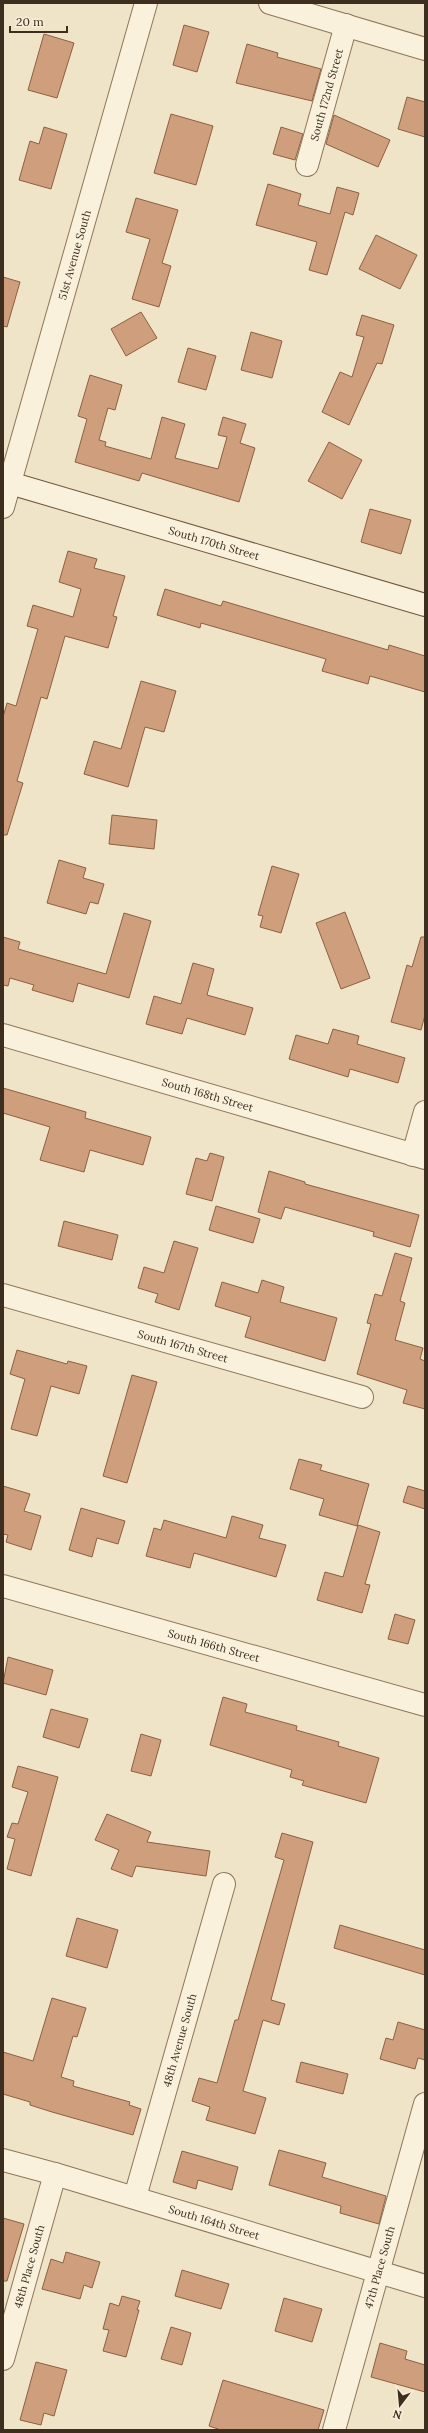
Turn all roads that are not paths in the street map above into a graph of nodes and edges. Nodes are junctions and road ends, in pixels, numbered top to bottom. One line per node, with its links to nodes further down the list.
1 (146, 3): 6 (street, 51st Avenue South)
2 (270, 3): 3 (street)
3 (346, 25): 4 (street); 5 (street, South 172nd Street)
4 (425, 48)
5 (307, 165)
6 (6, 482): 7 (street, 51st Avenue South); 8 (street, South 170th Street)
7 (3, 507)
8 (425, 605)
9 (3, 1035): 11 (street, South 168th Street)
10 (425, 1112): 11 (street, South 168th Street)
11 (419, 1156)
12 (3, 1295): 13 (street, South 167th Street)
13 (362, 1397)
14 (3, 1586): 15 (street, South 166th Street)
15 (425, 1705)
16 (224, 1884): 20 (street, 48th Avenue South)
17 (425, 2104): 21 (street, 47th Place South)
18 (3, 2160): 19 (street, South 164th Street)
19 (56, 2174): 20 (street, South 164th Street); 23 (street, 48th Place South)
20 (135, 2197): 21 (street, South 164th Street)
21 (379, 2272): 22 (street, South 164th Street); 24 (street, 47th Place South)
22 (425, 2286)
23 (3, 2359)
24 (334, 2430)

